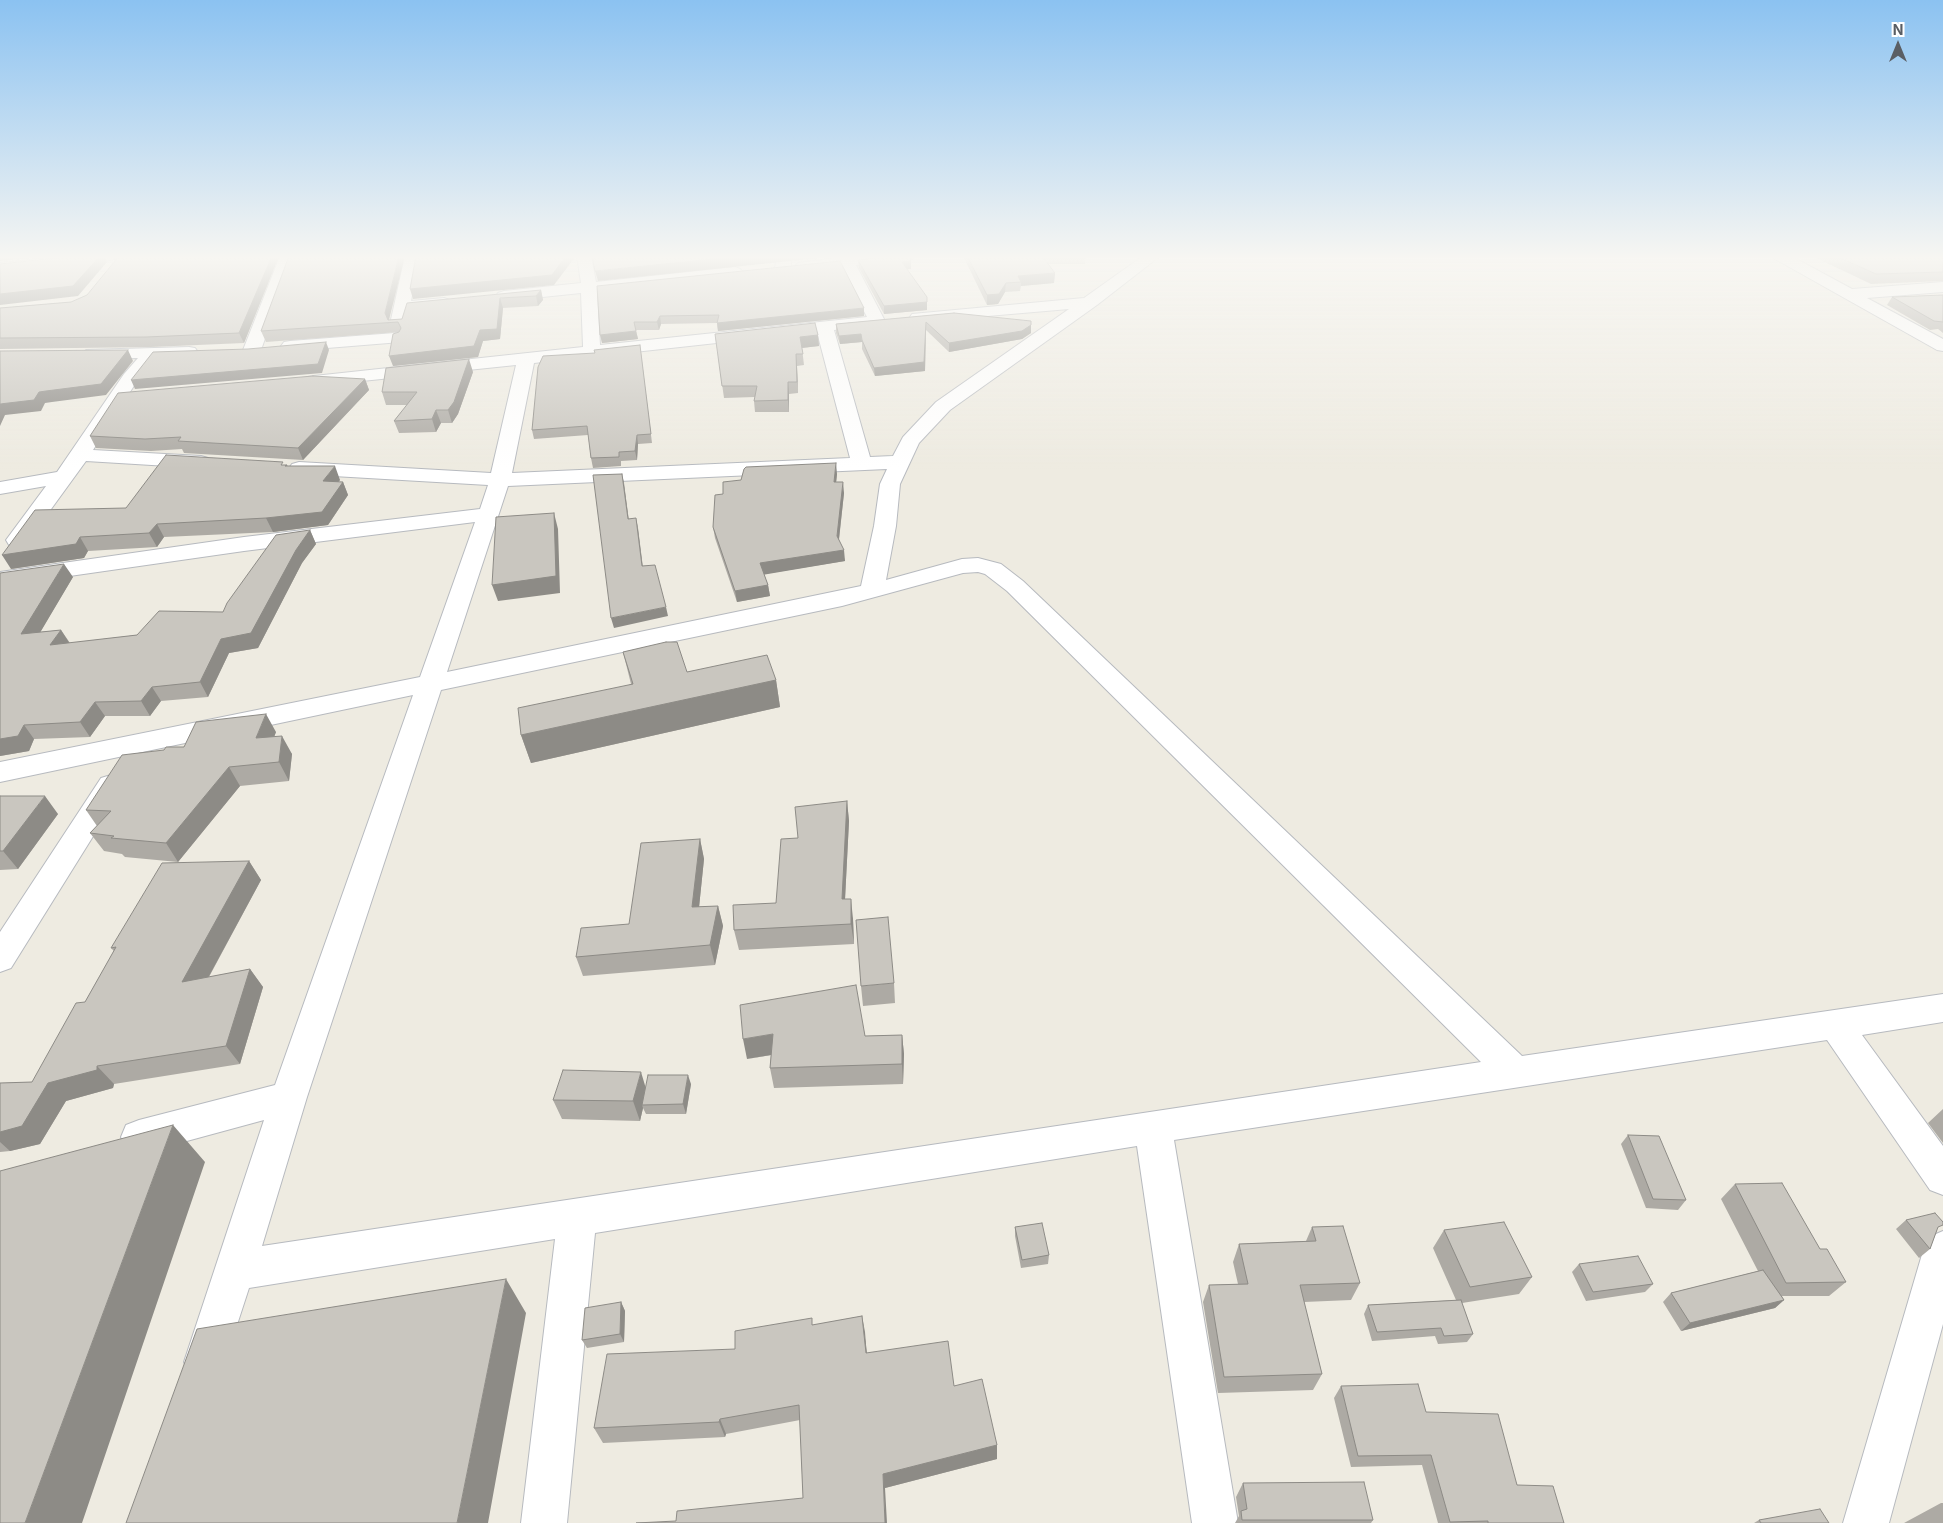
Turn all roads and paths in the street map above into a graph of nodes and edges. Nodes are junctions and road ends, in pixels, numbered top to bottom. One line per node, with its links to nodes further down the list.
1 (261, 327): 11 (street)
2 (397, 327): 8 (street)
3 (591, 327): 12 (street)
4 (814, 327): 12 (street)
5 (824, 327): 22 (street)
6 (1055, 327): 20 (street)
7 (1910, 327): 9 (street)
8 (395, 338): 11 (street); 17 (street)
9 (1943, 346)
10 (234, 350): 11 (street)
11 (252, 350)
12 (592, 351): 16 (street)
13 (206, 352): 14 (street)
14 (150, 354): 15 (street); 19 (street)
15 (71, 355)
16 (526, 359): 17 (street); 25 (street)
17 (387, 374): 18 (street)
18 (295, 383)
19 (80, 455): 21 (street); 24 (street)
20 (899, 462): 22 (street); 30 (street)
21 (224, 463)
22 (862, 464): 25 (street)
23 (282, 466): 25 (street)
24 (64, 477): 26 (street); 28 (street)
25 (500, 480): 27 (street)
26 (0, 488)
27 (487, 514): 29 (street); 31 (street)
28 (0, 564)
29 (0, 579)
30 (872, 591): 31 (street); 37 (street)
31 (430, 684): 32 (street); 38 (street)
32 (137, 744): 33 (street); 34 (street)
33 (0, 772)
34 (0, 959)
35 (1943, 1008): 36 (street)
36 (1834, 1023): 37 (street); 41 (street)
37 (1515, 1072): 39 (street)
38 (289, 1097): 40 (street); 44 (street)
39 (1152, 1127): 42 (street); 47 (street)
40 (106, 1146)
41 (1943, 1177)
42 (577, 1217): 44 (street); 46 (street)
43 (1943, 1251): 48 (street)
44 (234, 1270): 45 (street)
45 (196, 1392)
46 (544, 1523)
47 (1215, 1523)
48 (1866, 1523)

